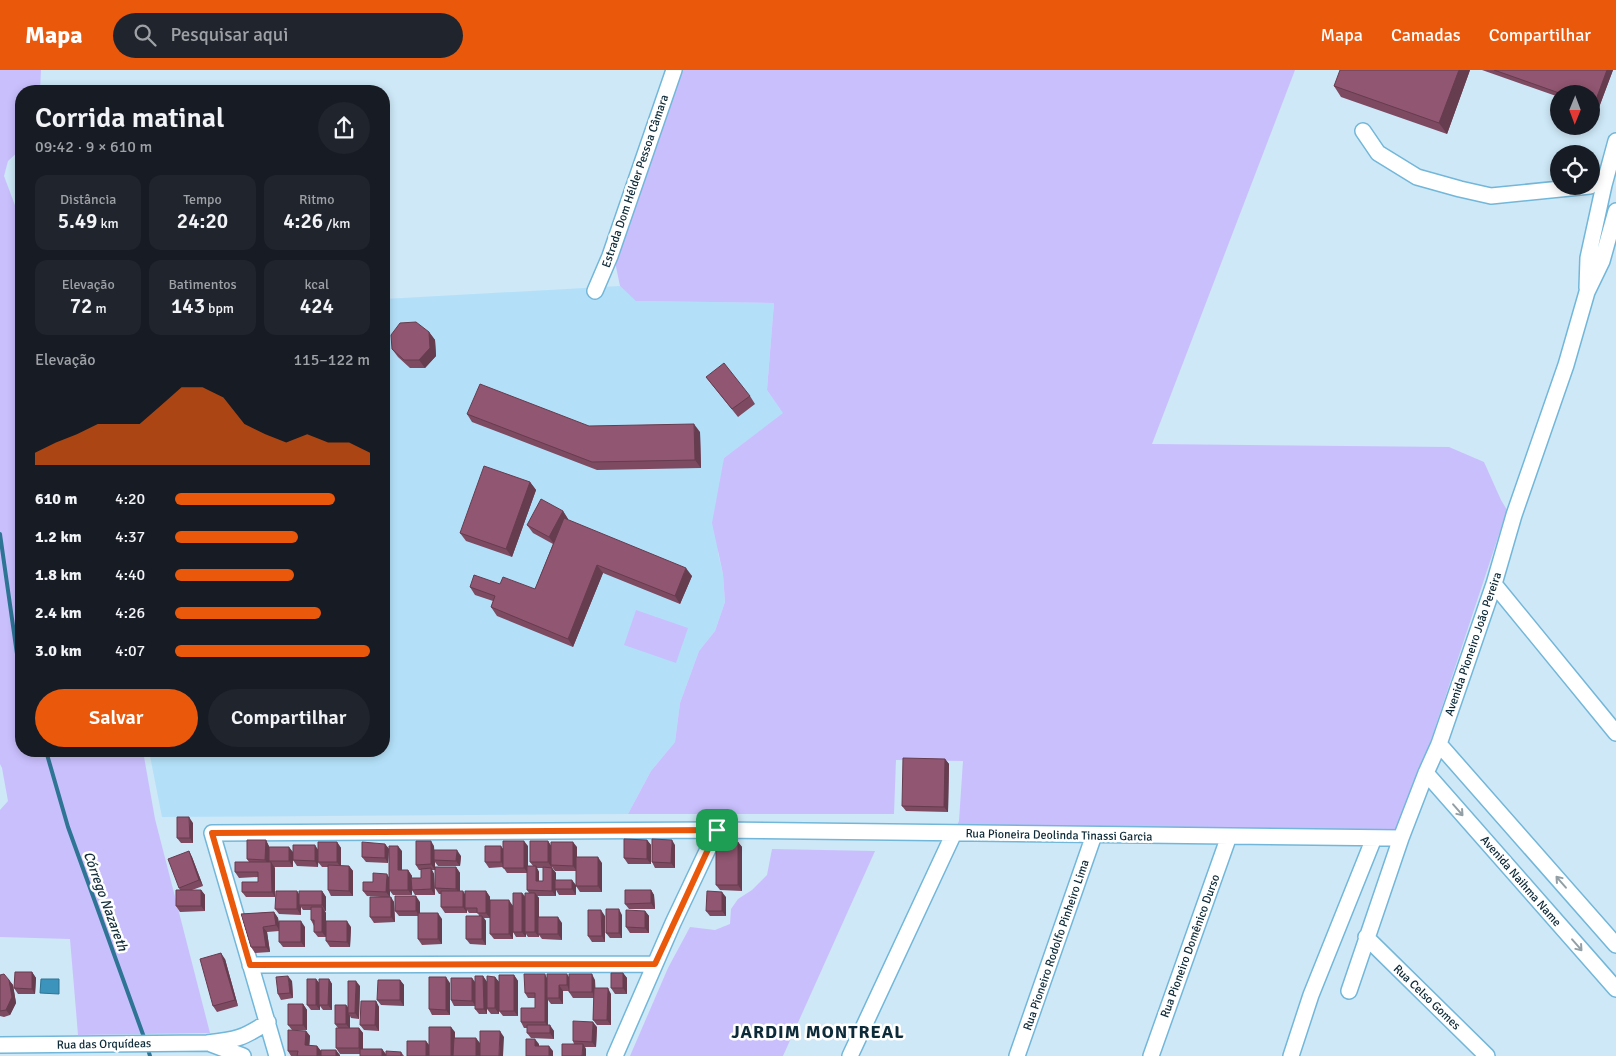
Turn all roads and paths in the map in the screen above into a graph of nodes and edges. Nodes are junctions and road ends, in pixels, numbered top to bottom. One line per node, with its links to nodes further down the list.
1 (674, 70): 8 (street, Estrada Dom Hélder Pessoa Câmara)
2 (1363, 130): 5 (street)
3 (1616, 141): 4 (street, Avenida Pioneiro João Pereira)
4 (1600, 175)
5 (1550, 190)
6 (1594, 195): 9 (street, Avenida Pioneiro João Pereira)
7 (1616, 211): 9 (street, Avenida Pioneiro João Pereira)
8 (595, 291)
9 (1587, 292): 10 (street, Avenida Pioneiro João Pereira)
10 (1494, 584): 11 (street); 12 (street, Avenida Pioneiro João Pereira)
11 (1616, 733)
12 (1439, 744): 13 (street, Avenida Pioneiro João Pereira); 21 (street, one-way to 12)
13 (1426, 773): 19 (street, Avenida Pioneiro João Pereira); 24 (street, Avenida Naihma Name, one-way to 24)
14 (717, 830): 15 (street, Rua Pioneira Deolinda Tinassi Garcia); 22 (street); 23 (street, Rua Pioneira Deolinda Tinassi Garcia)
15 (954, 833): 16 (street, Rua Pioneira Deolinda Tinassi Garcia); 32 (street)
16 (1094, 835): 17 (street, Rua Pioneira Deolinda Tinassi Garcia); 33 (street, Rua Pioneiro Rodolfo Pinheiro Lima)
17 (1229, 836): 18 (street, Rua Pioneira Deolinda Tinassi Garcia); 34 (street, Rua Pioneiro Domênico Durso)
18 (1374, 838): 19 (street, Rua Pioneira Deolinda Tinassi Garcia); 35 (street)
19 (1401, 838): 20 (street, Avenida Pioneiro João Pereira)
20 (1366, 937): 25 (street, Avenida Pioneiro João Pereira); 36 (street, Rua Celso Gomes)
21 (1616, 945)
22 (655, 964): 23 (street); 31 (street)
23 (250, 965): 26 (street)
24 (1616, 989)
25 (1348, 991)
26 (268, 1022): 27 (street, Rua das Orquídeas); 30 (street)
27 (207, 1043): 28 (street, Rua das Orquídeas); 29 (street, Rua das Orquídeas)
28 (0, 1045)
29 (243, 1056)
30 (277, 1056)
31 (615, 1056)
32 (850, 1056)
33 (1017, 1056)
34 (1151, 1056)
35 (1290, 1056)
36 (1487, 1056)

